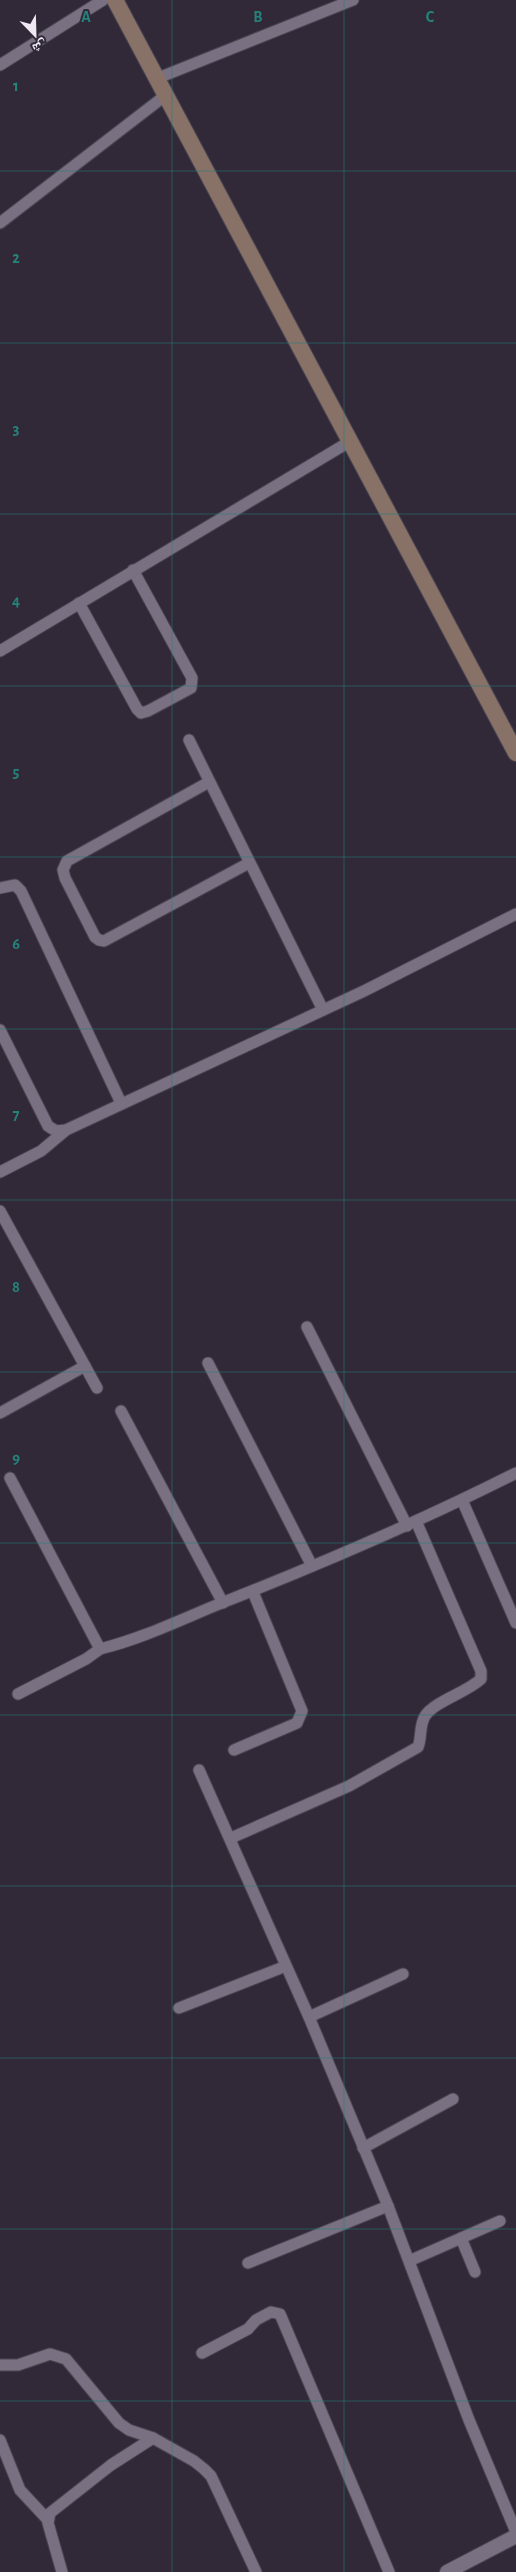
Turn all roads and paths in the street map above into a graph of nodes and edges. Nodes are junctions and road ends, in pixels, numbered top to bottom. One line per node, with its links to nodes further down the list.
1 (103, 0): 4 (street)
2 (115, 0): 5 (main road)
3 (353, 0): 5 (street)
4 (0, 65)
5 (158, 78): 6 (main road)
6 (166, 95): 7 (street); 8 (main road)
7 (0, 223)
8 (349, 442): 9 (street); 13 (main road)
9 (133, 570): 10 (street); 10 (street)
10 (79, 603): 11 (street)
11 (0, 651)
12 (189, 740): 14 (street)
13 (516, 753)
14 (209, 782): 15 (street); 15 (street)
15 (249, 863): 18 (street)
16 (0, 888): 20 (street)
17 (516, 914): 18 (street)
18 (322, 1010): 20 (street)
19 (0, 1030): 21 (street)
20 (121, 1103): 21 (street)
21 (66, 1130): 22 (street)
22 (0, 1172)
23 (0, 1211): 26 (street)
24 (307, 1327): 33 (street)
25 (208, 1362): 34 (street)
26 (85, 1366): 27 (street); 29 (street)
27 (97, 1388)
28 (121, 1411): 36 (street)
29 (0, 1413)
30 (516, 1473): 32 (street)
31 (10, 1478): 38 (street)
32 (462, 1500): 33 (street); 37 (street)
33 (412, 1523): 34 (street); 42 (street)
34 (312, 1566): 35 (street)
35 (253, 1592): 36 (street); 40 (street)
36 (223, 1603): 38 (street)
37 (516, 1623)
38 (100, 1649): 39 (street)
39 (18, 1694)
40 (234, 1750)
41 (199, 1770): 42 (street)
42 (231, 1838): 43 (street)
43 (286, 1966): 45 (street); 46 (street)
44 (403, 1974): 46 (street)
45 (179, 2008)
46 (309, 2017): 48 (street)
47 (453, 2099): 48 (street)
48 (363, 2148): 49 (street)
49 (388, 2206): 52 (street); 53 (street)
50 (500, 2221): 51 (street)
51 (461, 2238): 52 (street); 54 (street)
52 (409, 2261): 60 (street)
53 (248, 2263)
54 (475, 2272)
55 (202, 2353): 63 (street)
56 (0, 2364): 57 (street)
57 (153, 2438): 59 (street); 62 (street)
58 (0, 2440): 59 (street)
59 (47, 2519): 61 (street)
60 (516, 2534): 64 (street)
61 (62, 2572)
62 (256, 2572)
63 (389, 2572)
64 (447, 2572)

